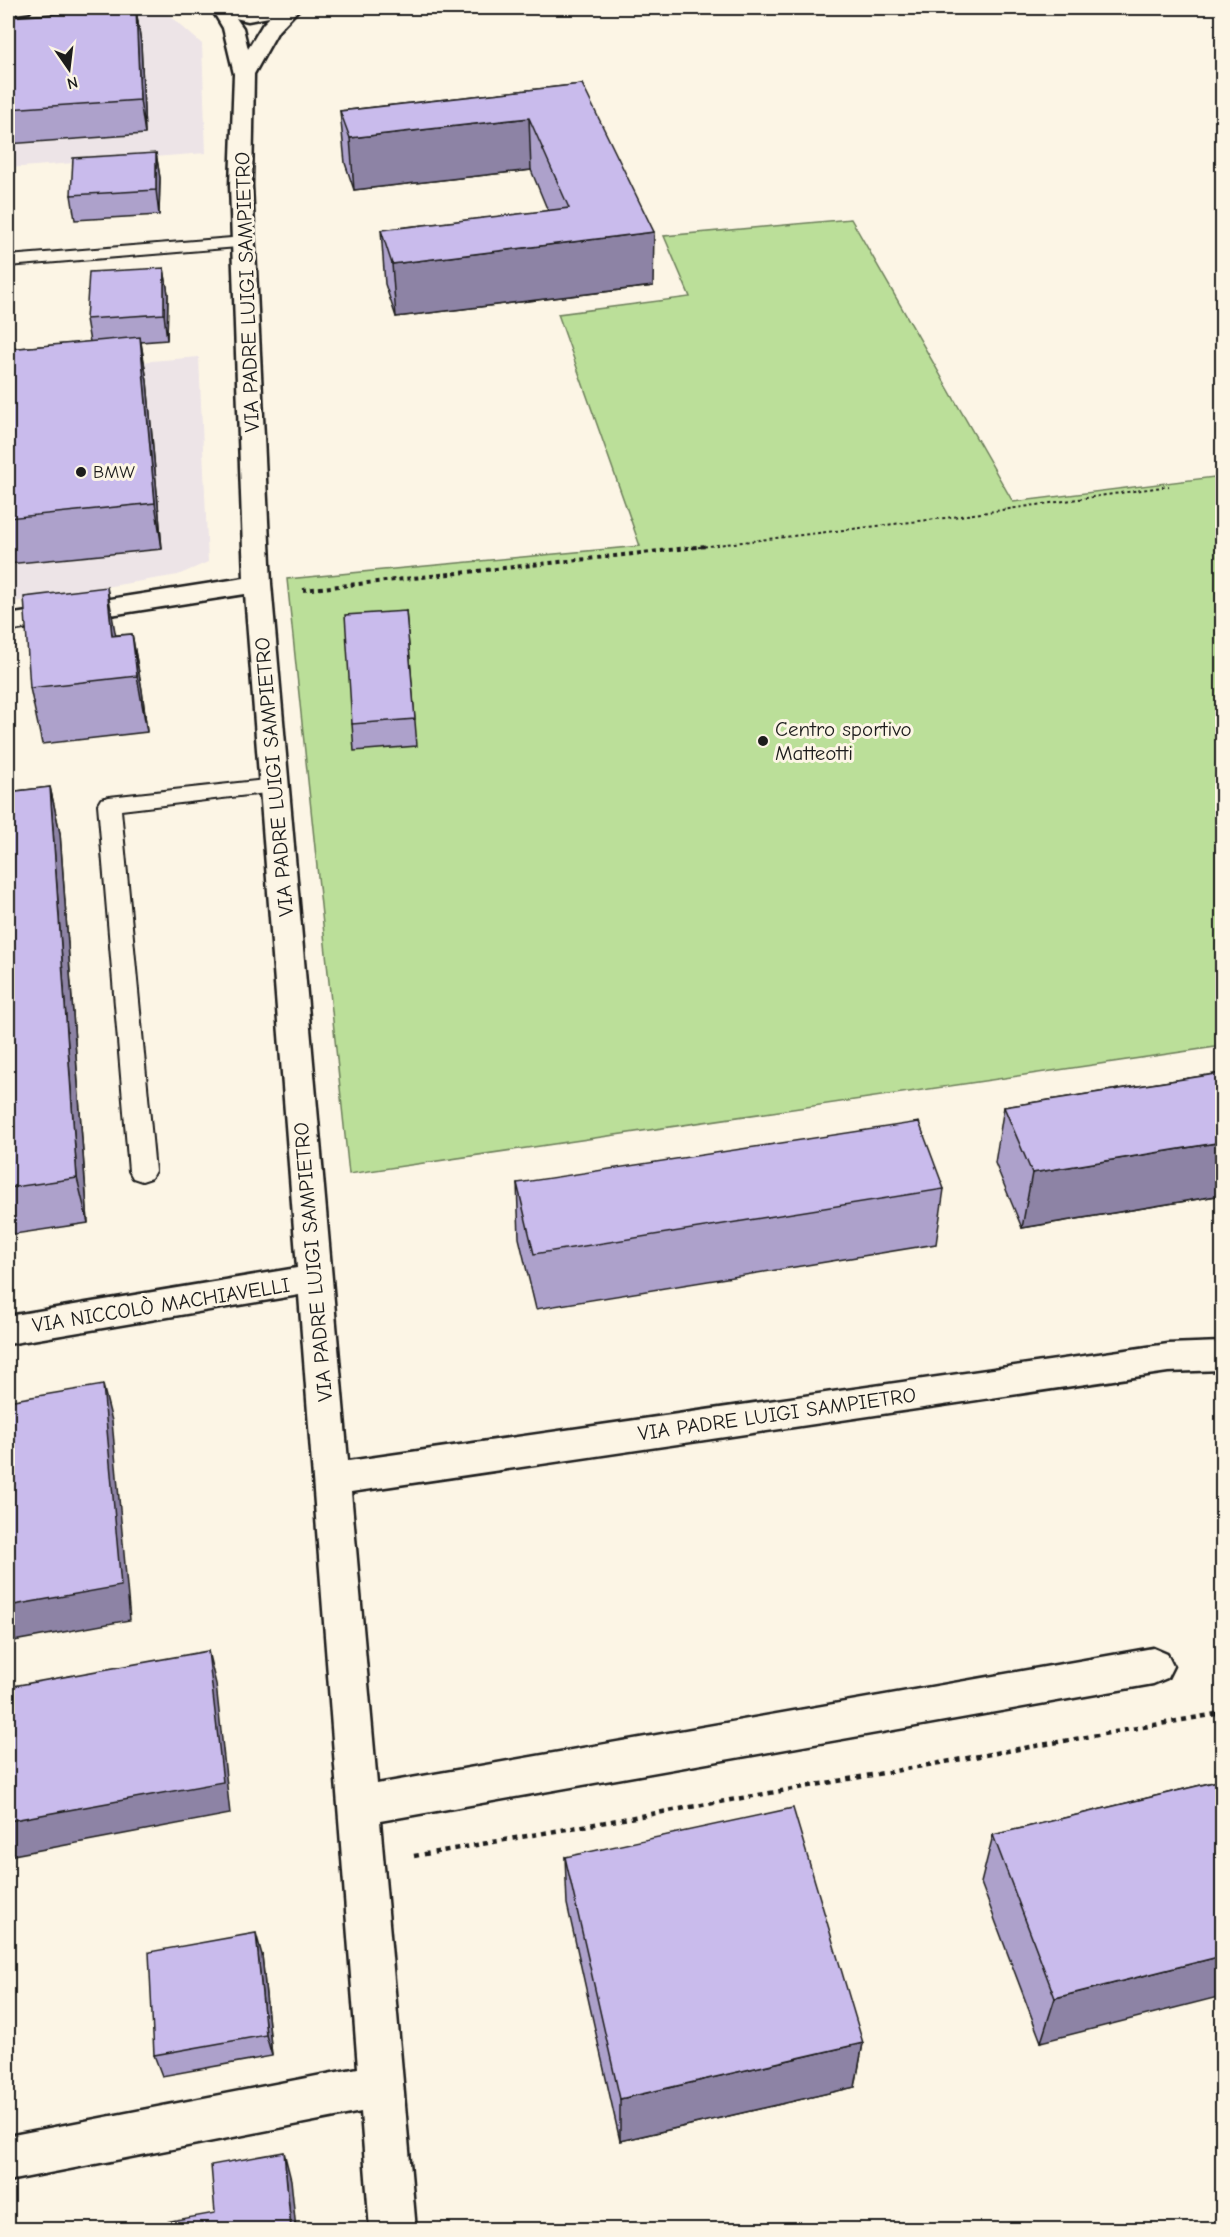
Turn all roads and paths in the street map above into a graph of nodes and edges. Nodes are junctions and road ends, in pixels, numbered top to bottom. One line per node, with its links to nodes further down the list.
1 (22, 8): 4 (street)
2 (218, 8): 3 (street); 5 (street, VIA PADRE LUIGI SAMPIETRO)
3 (289, 8): 5 (street, VIA PADRE LUIGI SAMPIETRO)
4 (8, 9)
5 (244, 74): 6 (street, VIA PADRE LUIGI SAMPIETRO)
6 (244, 242): 7 (lane); 9 (street, VIA PADRE LUIGI SAMPIETRO)
7 (8, 261)
8 (1169, 486): 9 (path)
9 (258, 584): 10 (street); 11 (street, VIA PADRE LUIGI SAMPIETRO)
10 (8, 623)
11 (275, 786): 12 (lane); 13 (street, VIA PADRE LUIGI SAMPIETRO)
12 (142, 1171)
13 (315, 1279): 14 (street, VIA NICCOLÒ MACHIAVELLI); 16 (street, VIA PADRE LUIGI SAMPIETRO)
14 (8, 1330)
15 (1222, 1356): 16 (street, VIA PADRE LUIGI SAMPIETRO)
16 (332, 1479): 19 (street, VIA PADRE LUIGI SAMPIETRO)
17 (1153, 1666): 19 (street)
18 (1222, 1713): 20 (path)
19 (359, 1806): 20 (street, VIA PADRE LUIGI SAMPIETRO)
20 (363, 1865): 21 (street, VIA PADRE LUIGI SAMPIETRO)
21 (381, 2086): 22 (street); 23 (street, VIA PADRE LUIGI SAMPIETRO)
22 (8, 2159)
23 (393, 2229)

